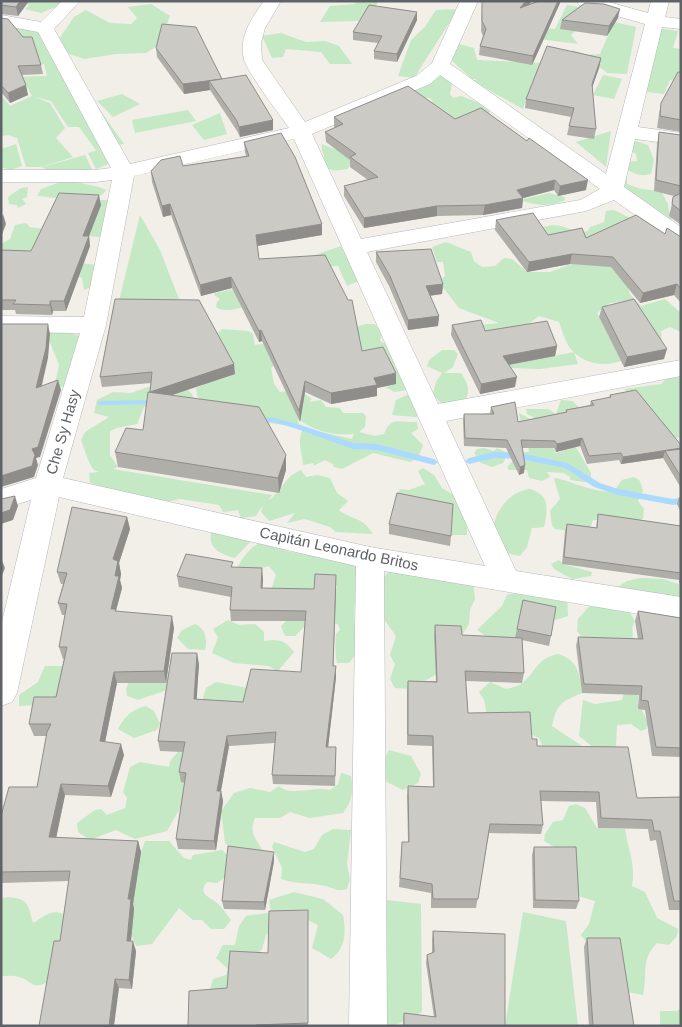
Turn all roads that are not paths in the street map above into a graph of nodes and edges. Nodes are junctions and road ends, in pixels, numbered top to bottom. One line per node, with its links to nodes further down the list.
1 (72, 1): 9 (street)
2 (273, 1): 11 (street)
3 (469, 1): 10 (street)
4 (585, 1): 7 (street)
5 (660, 1): 7 (street)
6 (1, 20): 9 (street)
7 (656, 21): 8 (street); 12 (street)
8 (681, 24)
9 (45, 28): 14 (street)
10 (440, 66): 11 (street); 16 (street)
11 (301, 131): 14 (street); 18 (street)
12 (627, 132): 13 (street); 16 (street)
13 (681, 139)
14 (124, 172): 15 (street); 20 (street, Che Sy Hasy)
15 (1, 176)
16 (613, 188): 17 (street); 18 (street)
17 (681, 237)
18 (356, 247): 22 (street)
19 (1, 324): 20 (street)
20 (94, 325): 23 (street, Che Sy Hasy)
21 (681, 368): 22 (street)
22 (429, 415): 26 (street)
23 (48, 484): 24 (street); 25 (street, Capitán Leonardo Britos); 28 (street, Che Sy Hasy)
24 (1, 499)
25 (370, 558): 26 (street, Capitán Leonardo Britos); 29 (street)
26 (506, 580): 27 (street, Capitán Leonardo Britos)
27 (681, 609)
28 (1, 693)
29 (368, 1026)

